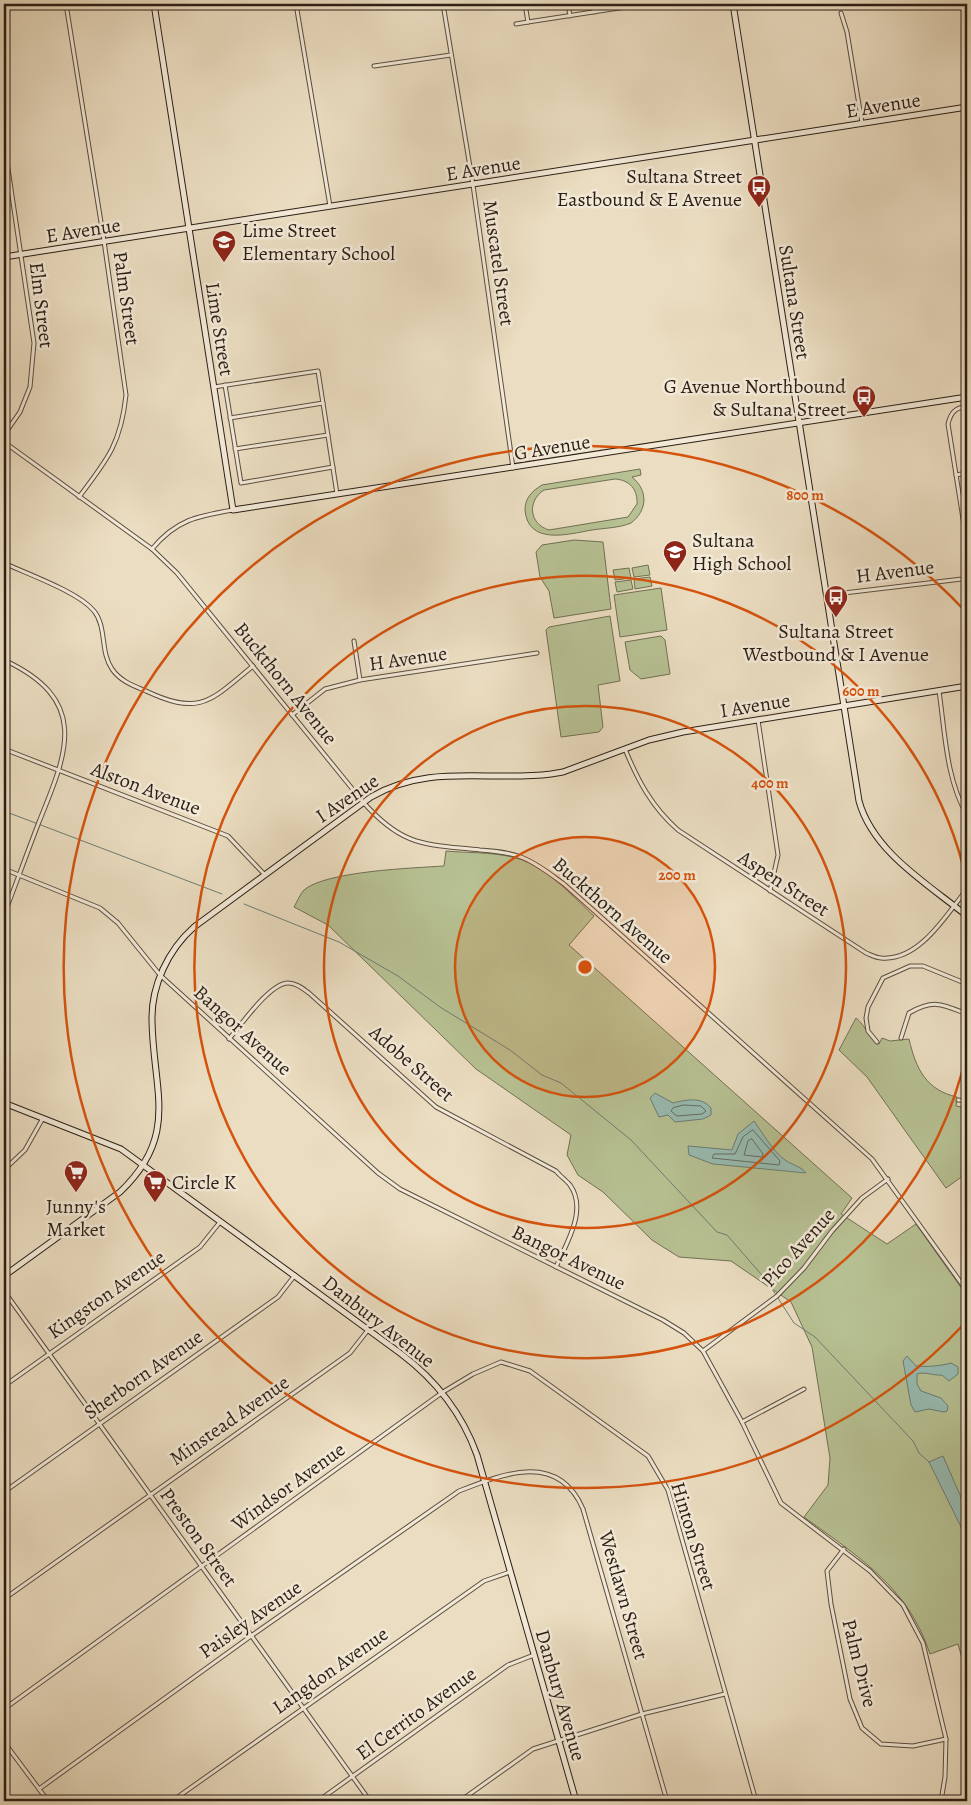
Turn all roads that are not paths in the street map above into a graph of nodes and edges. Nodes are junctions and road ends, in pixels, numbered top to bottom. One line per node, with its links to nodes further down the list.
1 (66, 4): 25 (street, Palm Street)
2 (154, 4): 24 (street, Lime Street)
3 (296, 4): 23 (street)
4 (443, 4): 16 (street, Muscatel Street)
5 (525, 4): 14 (street)
6 (568, 4): 13 (street)
7 (593, 4): 11 (street)
8 (641, 4): 9 (street); 11 (street)
9 (645, 4)
10 (733, 4): 21 (street, Sultana Street)
11 (594, 12): 13 (street)
12 (841, 13): 19 (street)
13 (570, 16): 14 (street)
14 (528, 22): 15 (street)
15 (516, 24)
16 (451, 54): 17 (street); 22 (street, Muscatel Street)
17 (374, 66)
18 (967, 107): 19 (street, E Avenue)
19 (862, 124): 21 (street, E Avenue)
20 (4, 142): 26 (street, Elm Street)
21 (754, 142): 22 (street, E Avenue); 34 (street, Sultana Street)
22 (473, 185): 23 (street, E Avenue); 40 (street, Muscatel Street)
23 (330, 206): 24 (street, E Avenue)
24 (190, 230): 25 (street, E Avenue); 29 (street, Lime Street)
25 (104, 241): 26 (street, E Avenue); 44 (street, Palm Street)
26 (21, 255): 27 (street, E Avenue); 35 (street, Elm Street)
27 (4, 257)
28 (225, 386): 29 (street); 31 (street); 33 (street)
29 (214, 387): 45 (street, Lime Street)
30 (967, 397): 34 (street, G Avenue)
31 (323, 403): 33 (street); 36 (street)
32 (967, 406): 42 (street)
33 (230, 418): 38 (street)
34 (800, 423): 40 (street, G Avenue); 50 (street, Sultana Street)
35 (4, 435)
36 (328, 435): 38 (street); 39 (street)
37 (4, 442): 44 (street, Buckthorn Avenue)
38 (235, 449): 39 (street)
39 (333, 467): 43 (street)
40 (514, 468): 43 (street, G Avenue)
41 (967, 473): 42 (street)
42 (956, 474): 46 (street)
43 (338, 495): 45 (street, G Avenue)
44 (79, 496): 47 (street, Buckthorn Avenue)
45 (233, 510): 47 (street, G Avenue)
46 (967, 531)
47 (152, 549): 54 (street, Buckthorn Avenue)
48 (4, 564): 54 (street)
49 (967, 576): 50 (street, H Avenue)
50 (827, 595): 58 (street, Sultana Street)
51 (354, 641): 55 (street)
52 (537, 654): 55 (street, H Avenue)
53 (4, 660): 63 (street)
54 (253, 666): 59 (street, Buckthorn Avenue)
55 (360, 680): 59 (street, H Avenue)
56 (967, 686): 57 (street, I Avenue)
57 (939, 691): 58 (street, I Avenue); 65 (street)
58 (844, 706): 60 (street, I Avenue); 71 (street, Sultana Street)
59 (292, 715): 64 (street, Buckthorn Avenue)
60 (758, 720): 62 (street, I Avenue); 70 (street)
61 (4, 749): 63 (street, Alston Avenue)
62 (624, 749): 64 (street, I Avenue); 70 (street, Aspen Street)
63 (60, 771): 67 (street); 68 (street, Alston Avenue)
64 (363, 802): 68 (street, I Avenue); 86 (street, Buckthorn Avenue)
65 (967, 815)
66 (4, 869): 67 (street, Bangor Avenue)
67 (19, 874): 72 (street); 74 (street, Bangor Avenue)
68 (265, 875): 74 (street, I Avenue)
69 (967, 889): 71 (street, Aspen Street)
70 (770, 891): 71 (street, Aspen Street)
71 (954, 905): 73 (street, Sultana Street)
72 (4, 915)
73 (967, 916)
74 (160, 975): 78 (street, Bangor Avenue); 84 (street, I Avenue)
75 (967, 984): 79 (street)
76 (967, 1014): 77 (street)
77 (901, 1038)
78 (229, 1039): 88 (street, Bangor Avenue); 88 (street, Adobe Street)
79 (878, 1042)
80 (958, 1100): 81 (street)
81 (967, 1101)
82 (4, 1103): 83 (street, Danbury Avenue)
83 (43, 1118): 84 (street, Danbury Avenue); 85 (street)
84 (143, 1164): 87 (street, Danbury Avenue); 90 (street, I Avenue)
85 (4, 1170)
86 (888, 1179): 92 (street, Buckthorn Avenue); 94 (street, Pico Avenue)
87 (220, 1222): 89 (street, Danbury Avenue); 95 (street, Kingston Avenue)
88 (556, 1267): 94 (street, Bangor Avenue)
89 (295, 1275): 93 (street, Danbury Avenue); 100 (street, Sherborn Avenue)
90 (4, 1276)
91 (4, 1290): 95 (street, Preston Street)
92 (967, 1291)
93 (368, 1330): 98 (street, Danbury Avenue); 103 (street, Minstead Avenue)
94 (703, 1351): 99 (street, Bangor Avenue)
95 (47, 1354): 96 (street, Kingston Avenue); 100 (street, Preston Street)
96 (4, 1386)
97 (804, 1389): 99 (street)
98 (443, 1392): 101 (street, Danbury Avenue); 105 (street, Windsor Avenue); 110 (street, Hinton Street)
99 (742, 1422): 104 (street, Bangor Avenue)
100 (99, 1424): 102 (street, Sherborn Avenue); 103 (street, Preston Street)
101 (484, 1481): 106 (street, Danbury Avenue); 108 (street, Paisley Avenue); 113 (street, Westlawn Street)
102 (4, 1492)
103 (150, 1495): 105 (street, Preston Street); 107 (street, Minstead Avenue)
104 (844, 1549): 114 (street, Bangor Avenue); 114 (street, Palm Drive)
105 (201, 1567): 108 (street, Preston Street); 112 (street, Windsor Avenue)
106 (510, 1572): 109 (street, Danbury Avenue); 111 (street, Langdon Avenue)
107 (4, 1599)
108 (251, 1636): 111 (street, Preston Street); 118 (street, Paisley Avenue)
109 (534, 1655): 115 (street, Danbury Avenue); 117 (street, El Cerrito Avenue)
110 (725, 1694): 113 (street); 126 (street, Hinton Street)
111 (303, 1707): 117 (street, Preston Street); 120 (street, Langdon Avenue)
112 (4, 1709)
113 (642, 1714): 115 (street); 125 (street, Westlawn Street)
114 (946, 1739): 127 (street, Bangor Avenue)
115 (558, 1740): 123 (street); 124 (street, Danbury Avenue)
116 (4, 1742): 118 (street)
117 (353, 1776): 121 (street, El Cerrito Avenue); 122 (street, Preston Street)
118 (39, 1789): 119 (street)
119 (48, 1801)
120 (172, 1801)
121 (318, 1801)
122 (370, 1801)
123 (460, 1801)
124 (576, 1801)
125 (667, 1801)
126 (756, 1801)
127 (941, 1801)

